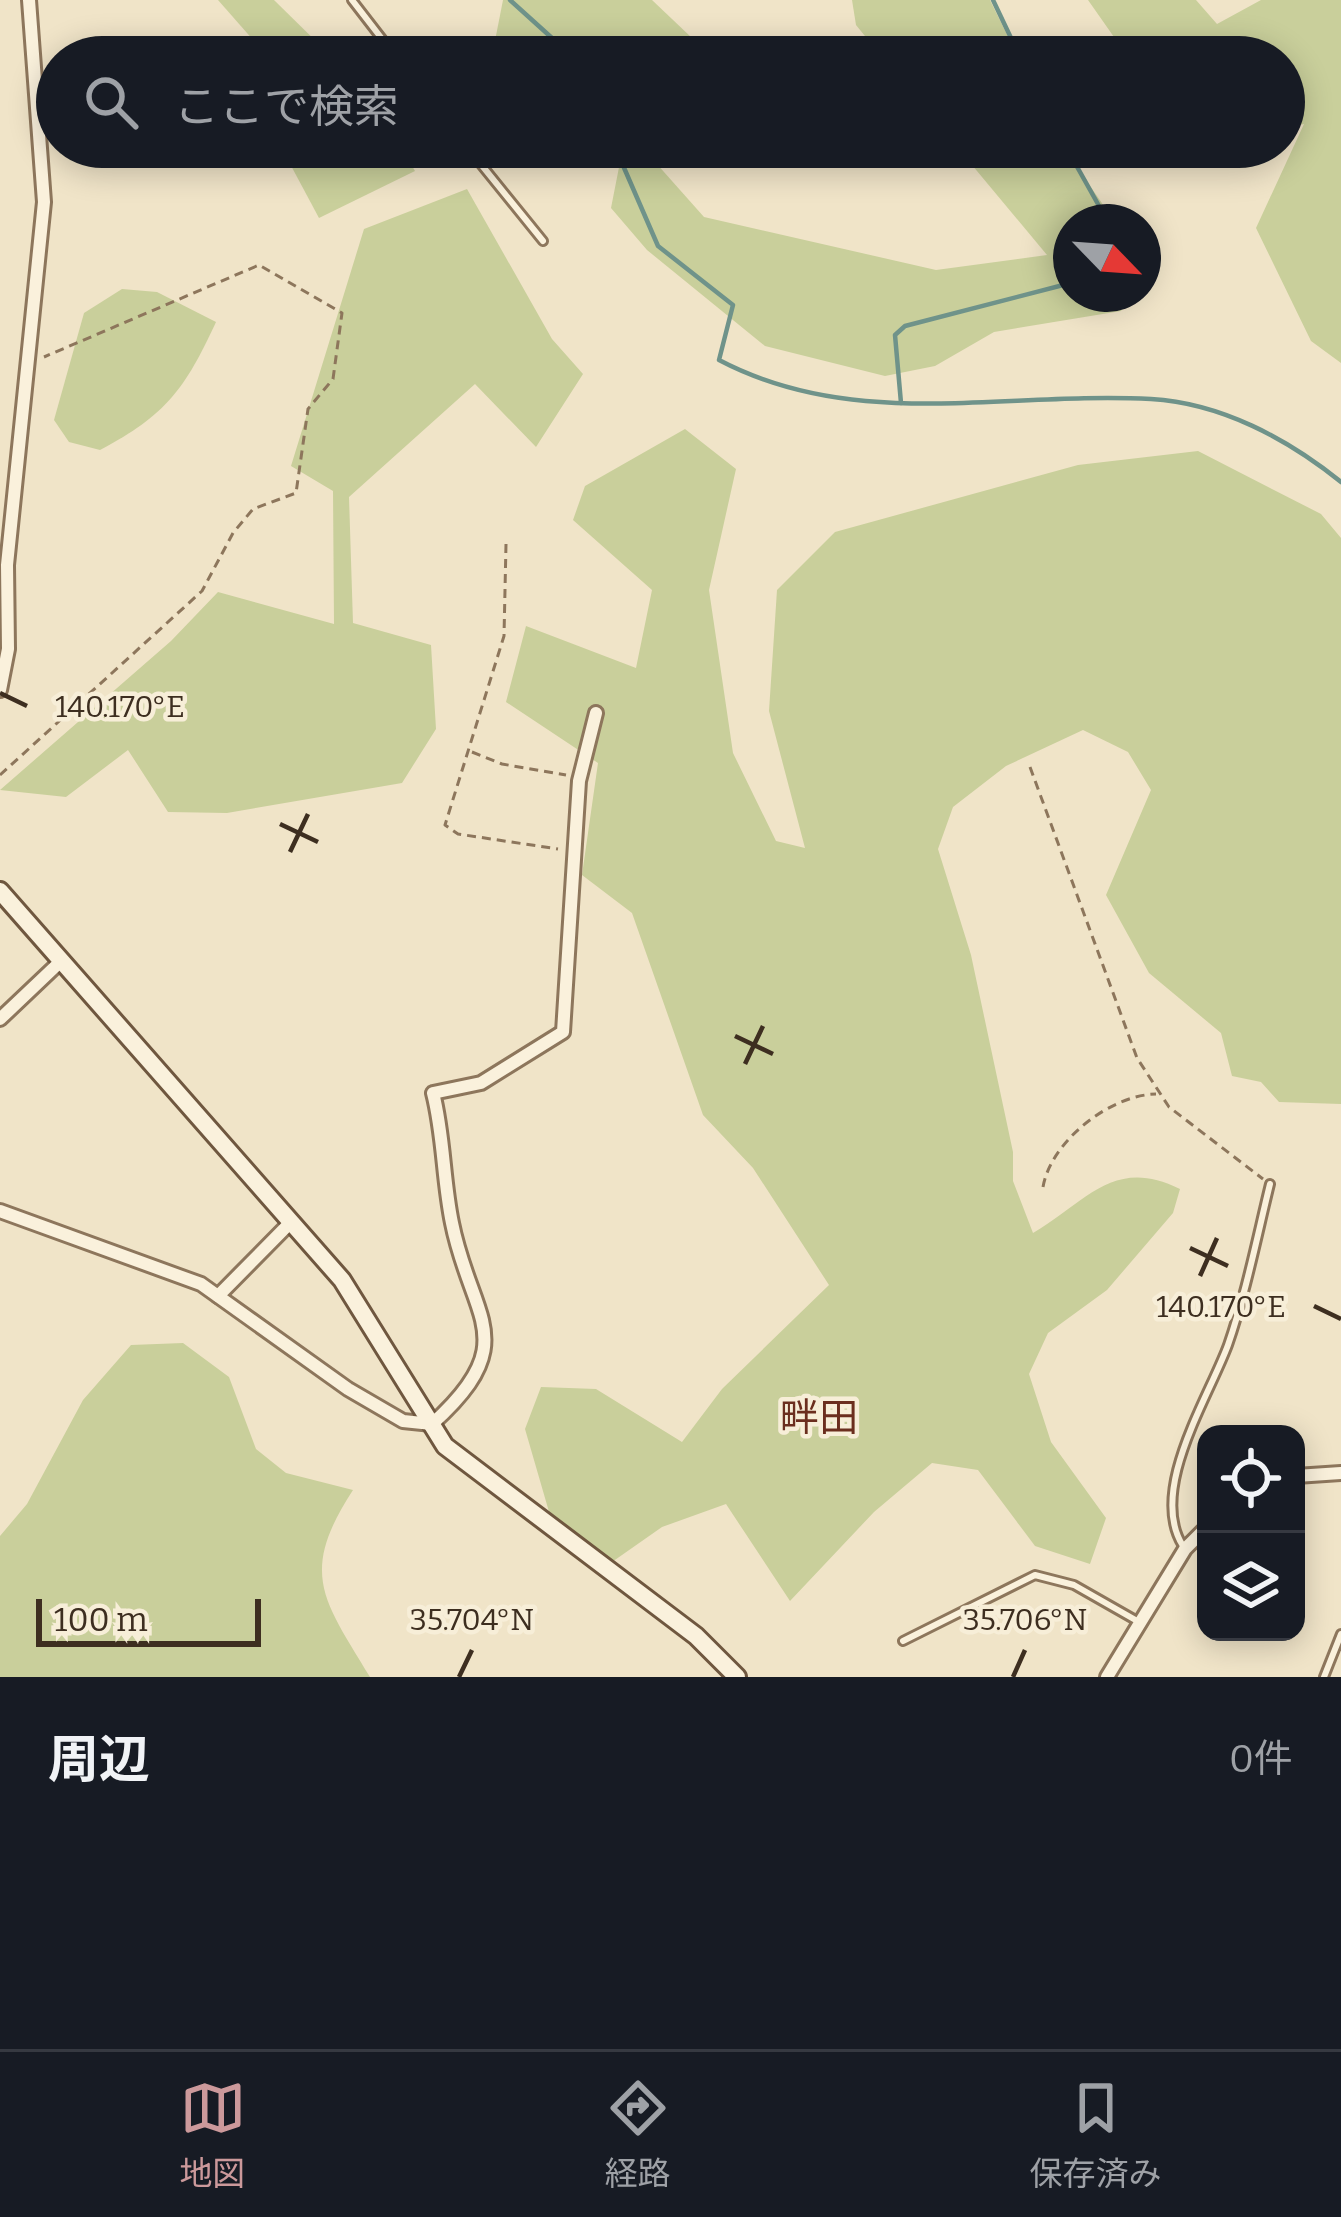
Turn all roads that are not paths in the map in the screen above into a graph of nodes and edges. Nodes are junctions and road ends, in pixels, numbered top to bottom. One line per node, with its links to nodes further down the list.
1 (29, 0): 4 (street)
2 (352, 0): 3 (lane)
3 (380, 36)
4 (36, 94)
5 (41, 168): 8 (street)
6 (484, 168): 7 (lane)
7 (543, 241)
8 (0, 690)
9 (596, 713): 17 (street)
10 (0, 892): 11 (street)
11 (60, 962): 12 (street); 15 (street)
12 (0, 1019)
13 (1270, 1184): 21 (lane)
14 (0, 1211): 16 (street)
15 (288, 1225): 16 (street); 17 (street)
16 (218, 1296): 17 (street)
17 (432, 1424): 25 (street)
18 (1341, 1473): 19 (street)
19 (1305, 1475)
20 (1201, 1533): 21 (street)
21 (1185, 1549): 22 (street)
22 (1139, 1622): 24 (lane); 26 (street)
23 (1341, 1634): 27 (lane)
24 (903, 1641)
25 (737, 1677)
26 (1107, 1677)
27 (1324, 1677)

